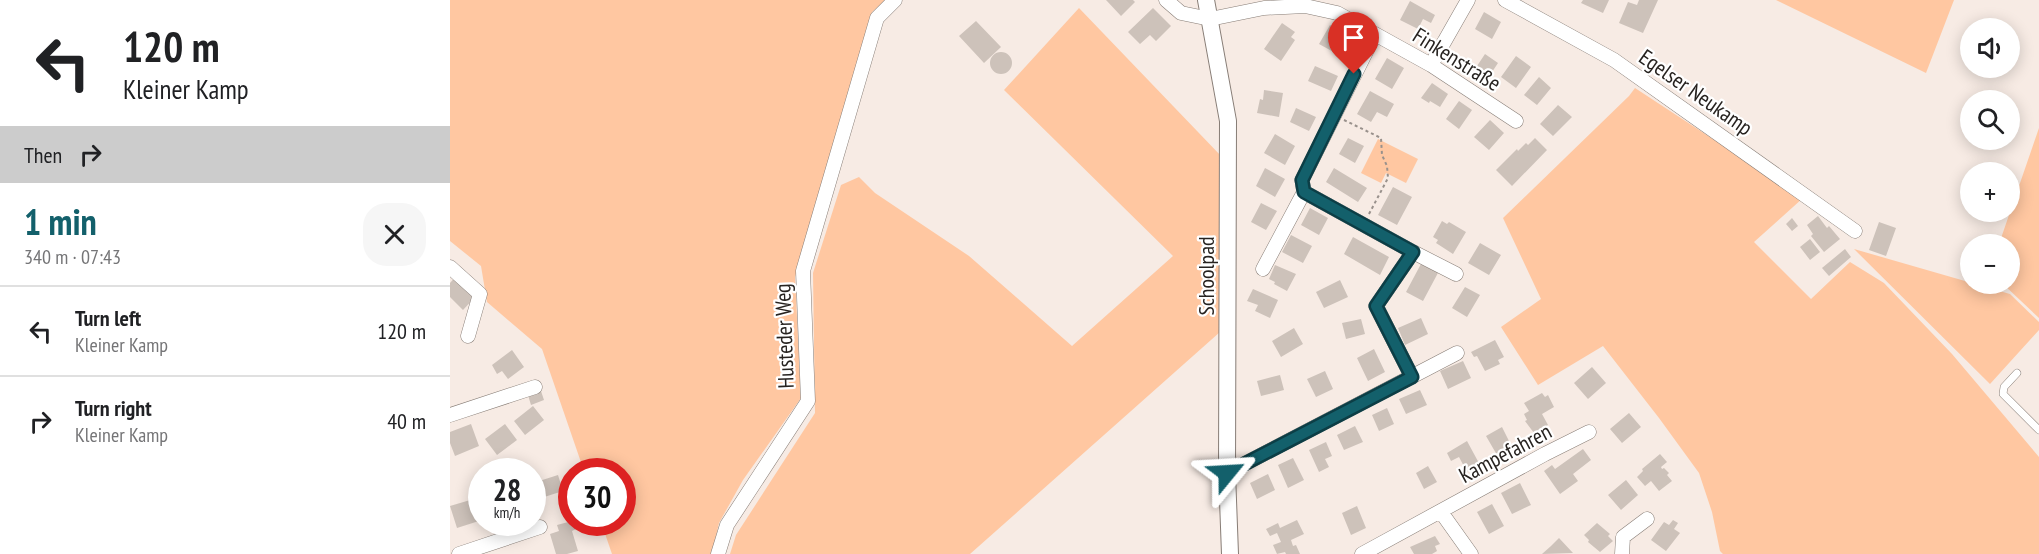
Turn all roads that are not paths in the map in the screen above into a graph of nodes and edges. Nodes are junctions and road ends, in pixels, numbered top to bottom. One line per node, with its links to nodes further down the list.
1 (895, 0): 29 (street, Husteder Weg)
2 (1166, 0): 6 (street)
3 (1206, 0): 6 (street, Schoolpad)
4 (1468, 0): 8 (street)
5 (1505, 0): 11 (street, Egelser Neukamp)
6 (1210, 19): 7 (street, Finkenstraße); 24 (street, Schoolpad)
7 (1375, 34): 8 (street, Finkenstraße); 10 (street)
8 (1431, 65): 9 (street, Finkenstraße)
9 (1516, 121)
10 (1303, 186): 12 (street); 14 (street)
11 (1856, 231)
12 (1413, 252): 15 (street); 19 (street)
13 (450, 267): 16 (street)
14 (1263, 269)
15 (1456, 274)
16 (468, 336)
17 (1457, 352): 19 (street)
18 (2017, 373): 22 (lane)
19 (1412, 377): 24 (street)
20 (535, 387): 21 (street)
21 (450, 416)
22 (2039, 430)
23 (1589, 432): 25 (street, Kampefahren)
24 (1227, 473): 30 (street, Schoolpad)
25 (1441, 512): 31 (street, Kampefahren); 32 (street)
26 (1647, 519): 33 (street)
27 (511, 536): 28 (street)
28 (459, 554)
29 (718, 554)
30 (1230, 554)
31 (1362, 554)
32 (1471, 554)
33 (1622, 554)

